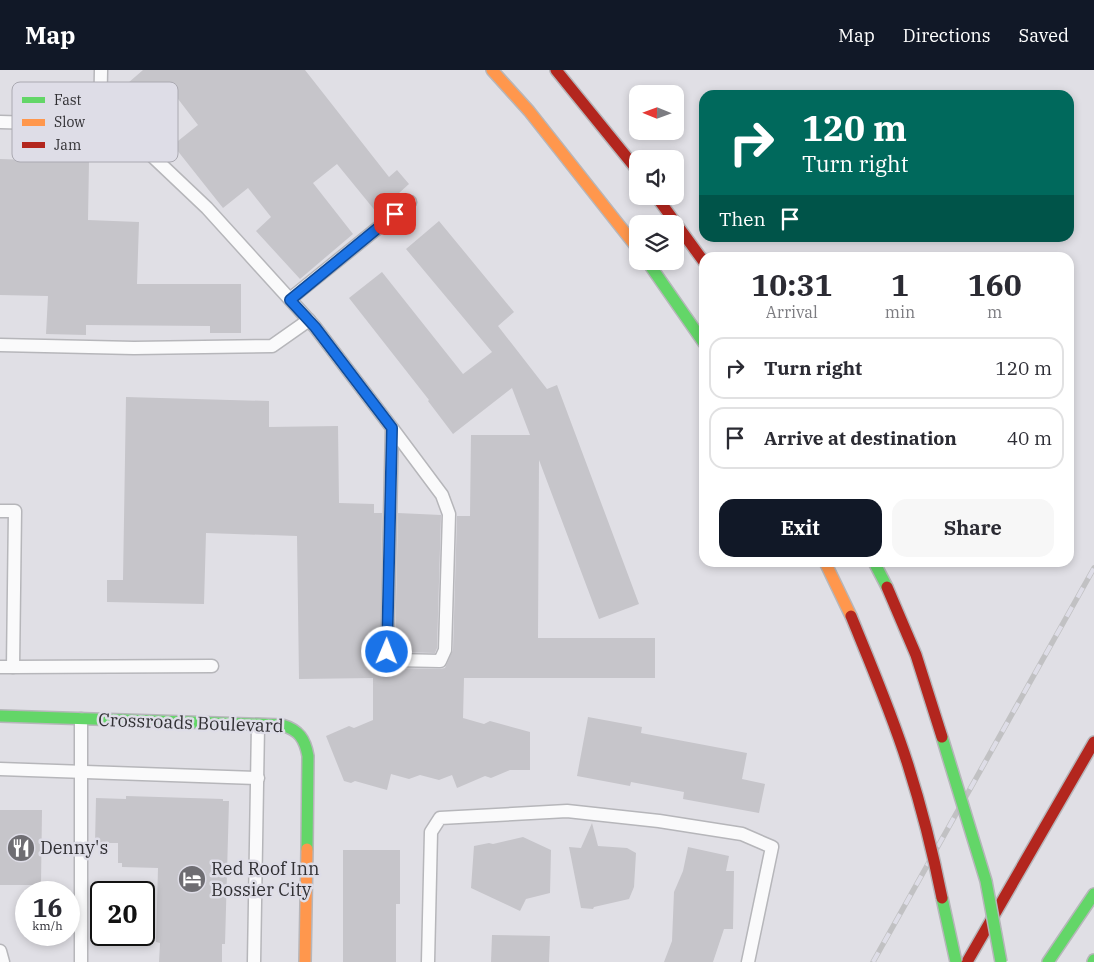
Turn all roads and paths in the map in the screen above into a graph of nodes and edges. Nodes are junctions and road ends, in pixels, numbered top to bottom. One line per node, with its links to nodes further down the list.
1 (492, 70): 7 (main road)
2 (556, 70): 3 (main road)
3 (629, 160)
4 (159, 162): 10 (lane)
5 (410, 202): 10 (lane)
6 (663, 205): 8 (main road)
7 (629, 237)
8 (699, 255)
9 (653, 270): 12 (main road)
10 (290, 300): 11 (lane)
11 (308, 320): 13 (lane); 14 (lane)
12 (699, 337)
13 (0, 345)
14 (392, 428): 14 (lane)
15 (0, 511): 19 (lane)
16 (827, 567): 35 (main road, bridge)
17 (876, 567): 37 (main road, bridge)
18 (212, 666): 19 (lane)
19 (6, 667)
20 (0, 716): 21 (main road, Crossroads Boulevard)
21 (81, 719): 22 (main road, Crossroads Boulevard); 25 (lane)
22 (258, 725): 26 (lane); 32 (main road, Crossroads Boulevard)
23 (1094, 742): 36 (main road)
24 (0, 768): 25 (lane)
25 (81, 772): 26 (lane); 30 (lane)
26 (258, 778): 31 (lane)
27 (1094, 894): 38 (main road)
28 (0, 951): 29 (lane)
29 (3, 962)
30 (81, 962)
31 (254, 962)
32 (305, 962)
33 (428, 962): 34 (lane)
34 (748, 962)
35 (956, 962)
36 (966, 962)
37 (1001, 962)
38 (1048, 962)

